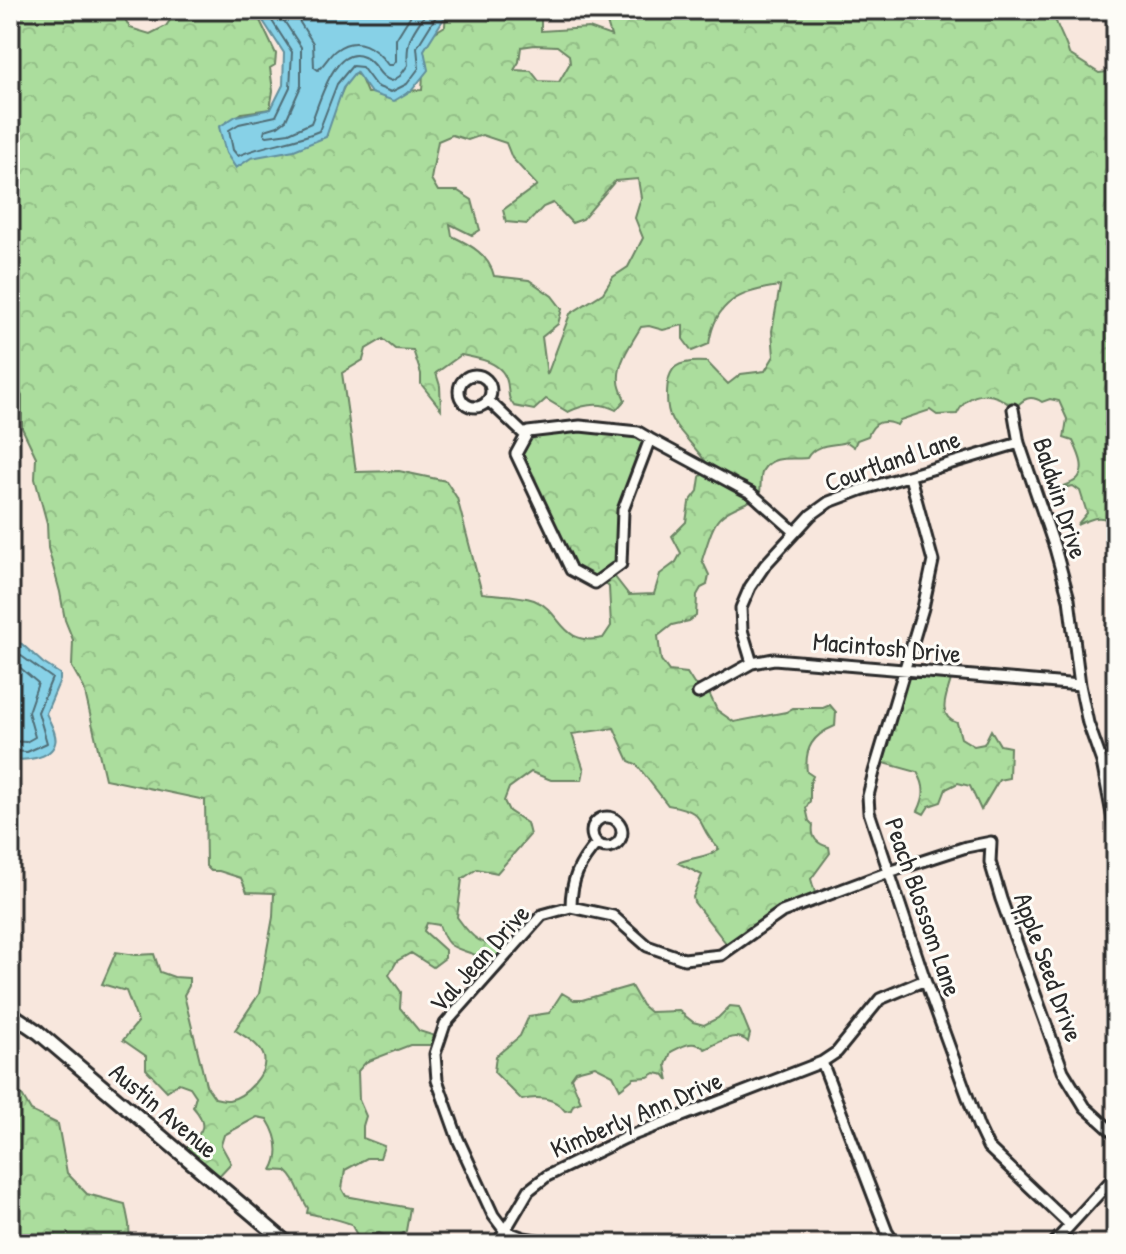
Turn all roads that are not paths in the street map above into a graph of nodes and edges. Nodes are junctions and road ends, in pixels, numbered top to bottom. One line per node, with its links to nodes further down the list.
1 (489, 401): 3 (street)
2 (1013, 409): 5 (street, Baldwin Drive)
3 (526, 436): 4 (street); 4 (street)
4 (650, 439): 7 (street)
5 (1019, 443): 6 (street, Courtland Lane); 10 (street, Baldwin Drive)
6 (910, 477): 7 (street, Courtland Lane); 9 (street, Peach Blossom Lane)
7 (794, 531): 8 (street, Courtland Lane)
8 (752, 663): 9 (street, Macintosh Drive); 11 (street, Macintosh Drive)
9 (904, 670): 10 (street, Macintosh Drive); 15 (street, Peach Blossom Lane)
10 (1080, 685): 12 (street, Baldwin Drive)
11 (698, 693)
12 (1116, 835)
13 (991, 842): 15 (street, Val Jean Drive); 20 (street, Apple Seed Drive)
14 (597, 843): 16 (street, Val Jean Drive)
15 (889, 872): 16 (street, Val Jean Drive); 17 (street, Peach Blossom Lane)
16 (571, 907): 23 (street, Val Jean Drive)
17 (925, 980): 19 (street); 22 (street, Peach Blossom Lane)
18 (10, 1013): 24 (street, Austin Avenue)
19 (822, 1062): 23 (street, Kimberly Ann Drive); 27 (street)
20 (1116, 1135)
21 (1116, 1175): 22 (street)
22 (1069, 1224): 28 (street)
23 (505, 1231): 25 (street, Kimberly Ann Drive); 26 (street)
24 (288, 1244)
25 (497, 1244)
26 (560, 1244)
27 (895, 1244)
28 (1053, 1244)

